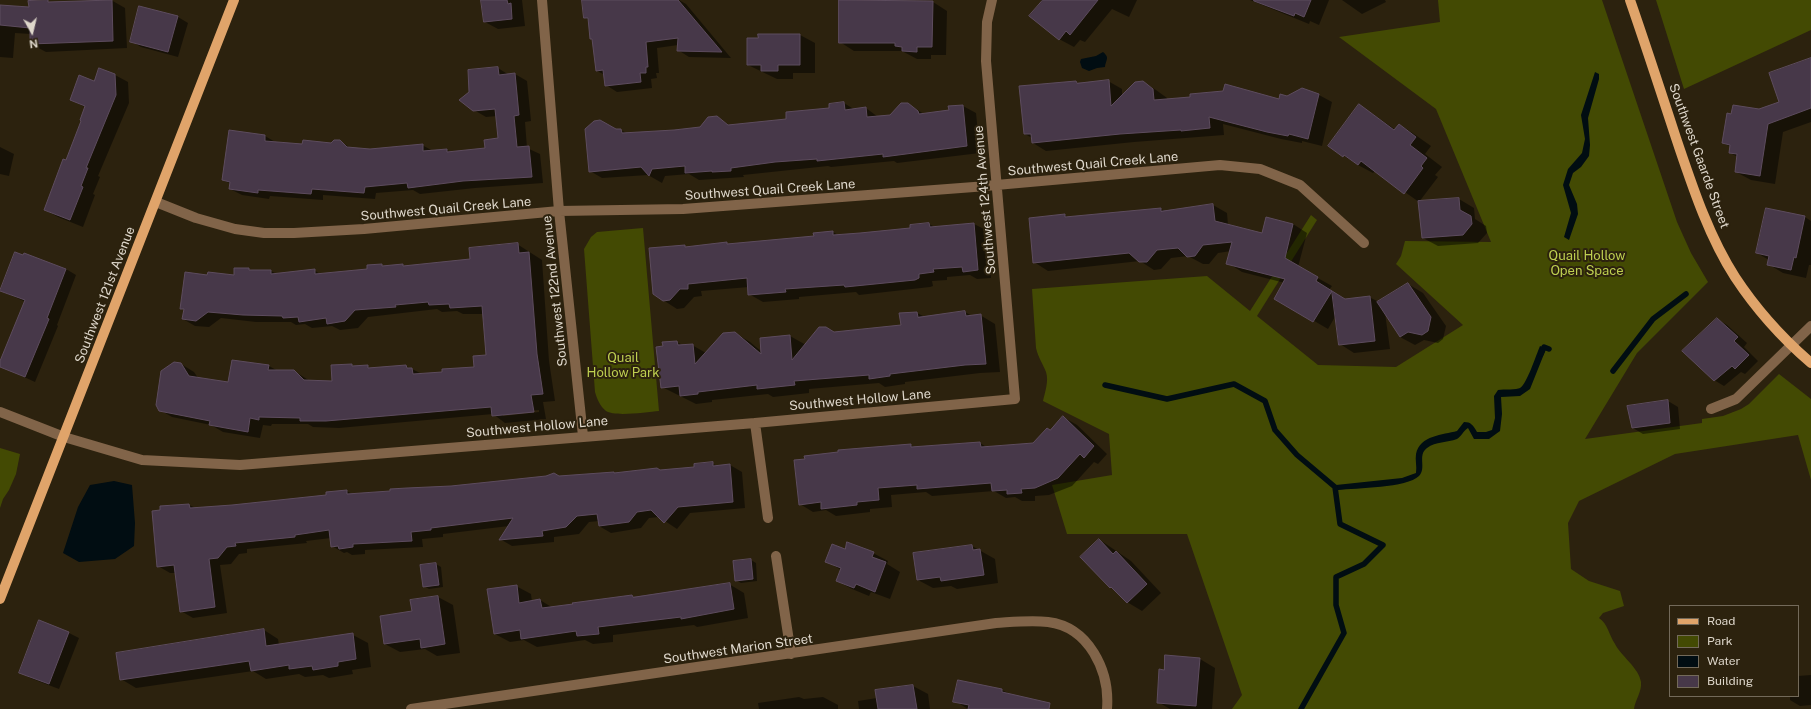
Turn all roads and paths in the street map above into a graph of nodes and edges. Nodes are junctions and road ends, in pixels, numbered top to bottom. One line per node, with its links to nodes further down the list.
1 (234, 0): 6 (main road, Southwest 121st Avenue)
2 (542, 0): 7 (street, Southwest 122nd Avenue)
3 (992, 0): 5 (street, Southwest 124th Avenue)
4 (1630, 0): 10 (main road, Southwest Gaarde Street)
5 (997, 185): 7 (street, Southwest Quail Creek Lane); 8 (street, Southwest Quail Creek Lane); 12 (street, Southwest 124th Avenue)
6 (156, 202): 7 (street, Southwest Quail Creek Lane); 17 (main road, Southwest 121st Avenue)
7 (560, 212): 16 (street, Southwest 122nd Avenue)
8 (1364, 243)
9 (1811, 326): 10 (street)
10 (1791, 346): 11 (main road, Southwest Gaarde Street); 13 (street)
11 (1811, 363)
12 (1015, 399): 15 (street, Southwest Hollow Lane)
13 (1711, 409)
14 (0, 412): 17 (street, Southwest Hollow Lane)
15 (755, 423): 16 (street, Southwest Hollow Lane); 18 (street)
16 (583, 436): 17 (street, Southwest Hollow Lane)
17 (64, 437): 20 (main road, Southwest 121st Avenue)
18 (768, 518)
19 (776, 556): 21 (street)
20 (0, 599)
21 (791, 654): 22 (street, Southwest Marion Street); 23 (street, Southwest Marion Street)
22 (411, 709)
23 (1108, 709)

